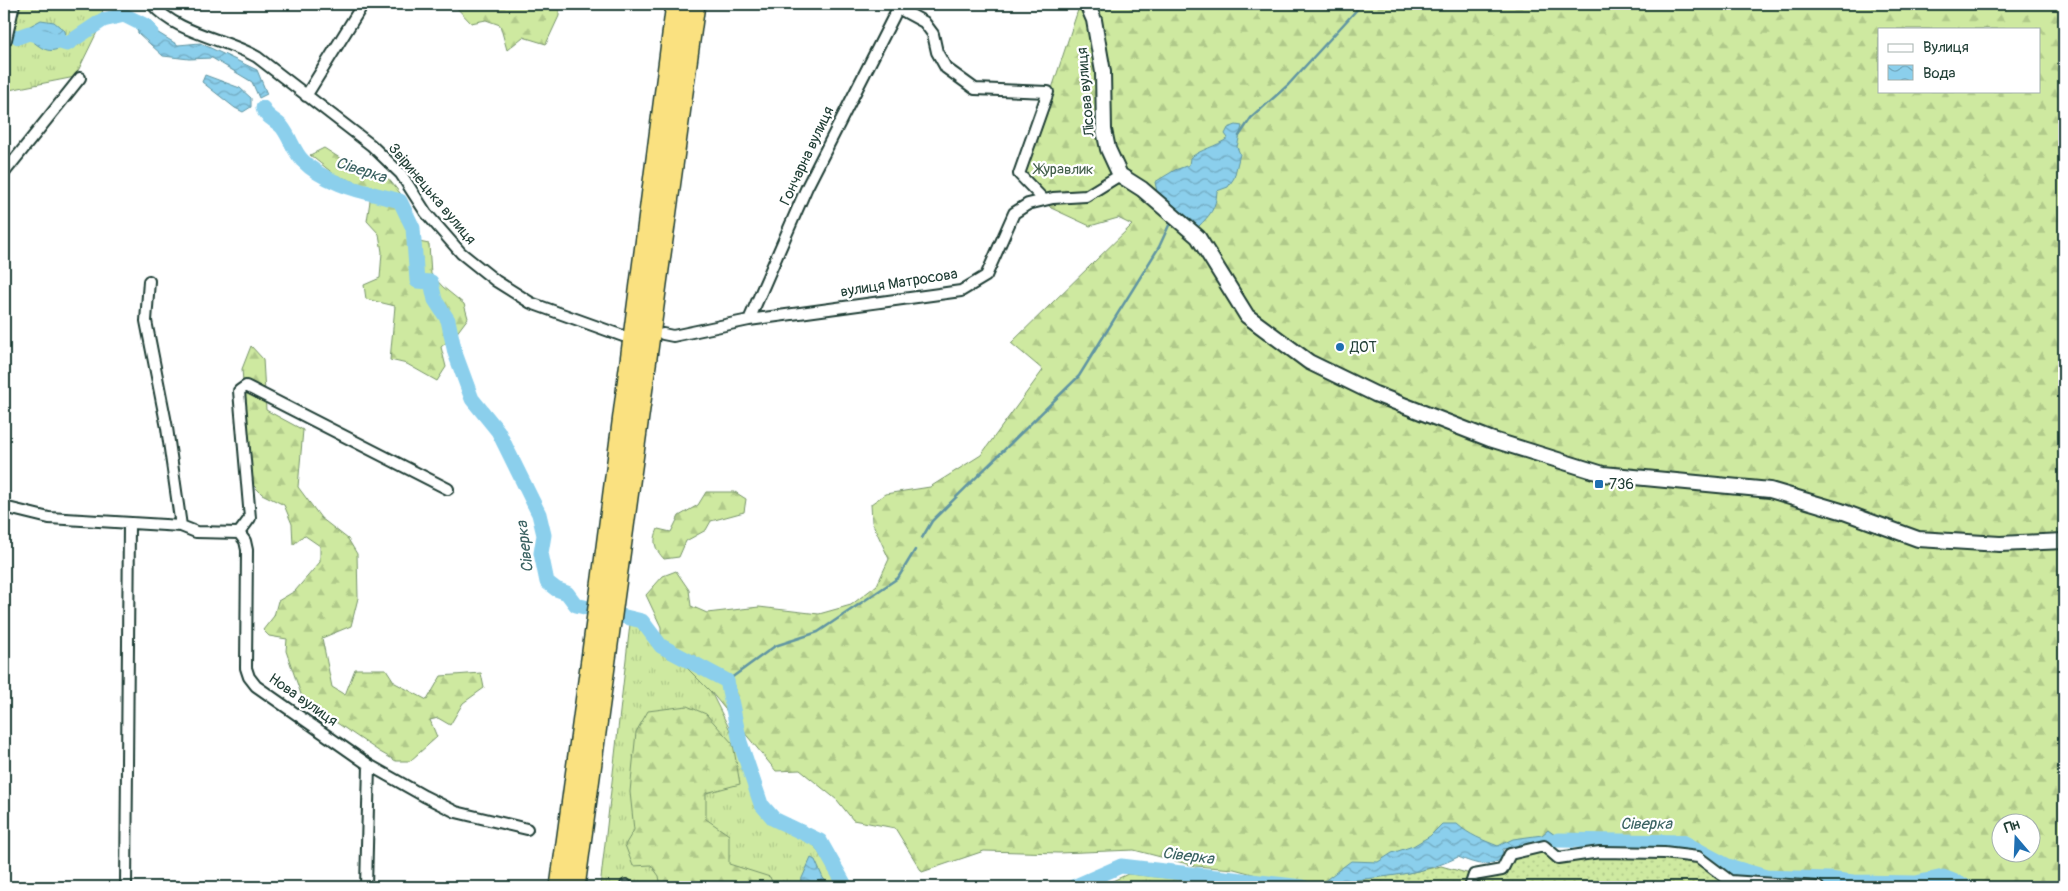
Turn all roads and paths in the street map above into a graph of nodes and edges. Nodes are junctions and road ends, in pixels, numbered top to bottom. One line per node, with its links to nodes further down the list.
1 (12, 4): 8 (street)
2 (152, 4): 10 (street, Звіринецька вулиця)
3 (363, 4): 10 (street)
4 (676, 4): 15 (highway)
5 (695, 4): 15 (highway)
6 (1087, 4): 12 (street, Лісова вулиця)
7 (899, 6): 13 (street, Гончарна вулиця); 16 (street, Гончарна вулиця)
8 (4, 39)
9 (80, 78): 11 (street)
10 (306, 96): 18 (street, Звіринецька вулиця)
11 (4, 172)
12 (1120, 175): 13 (street, вулиця Матросова); 24 (street)
13 (1044, 200): 16 (street, вулиця Матросова)
14 (149, 281): 22 (street)
15 (644, 318): 18 (highway)
16 (750, 320): 17 (street, вулиця Матросова)
17 (663, 334)
18 (634, 346): 25 (highway)
19 (448, 488): 23 (street)
20 (4, 507): 21 (street)
21 (129, 524): 22 (street); 28 (street)
22 (181, 526): 23 (street)
23 (239, 533): 26 (street, Нова вулиця)
24 (2064, 541)
25 (600, 649): 30 (highway); 31 (highway)
26 (369, 765): 27 (street, Нова вулиця); 29 (street)
27 (527, 828)
28 (126, 887)
29 (366, 887)
30 (560, 887)
31 (575, 887)
32 (1470, 887): 33 (street)
33 (1818, 887)

